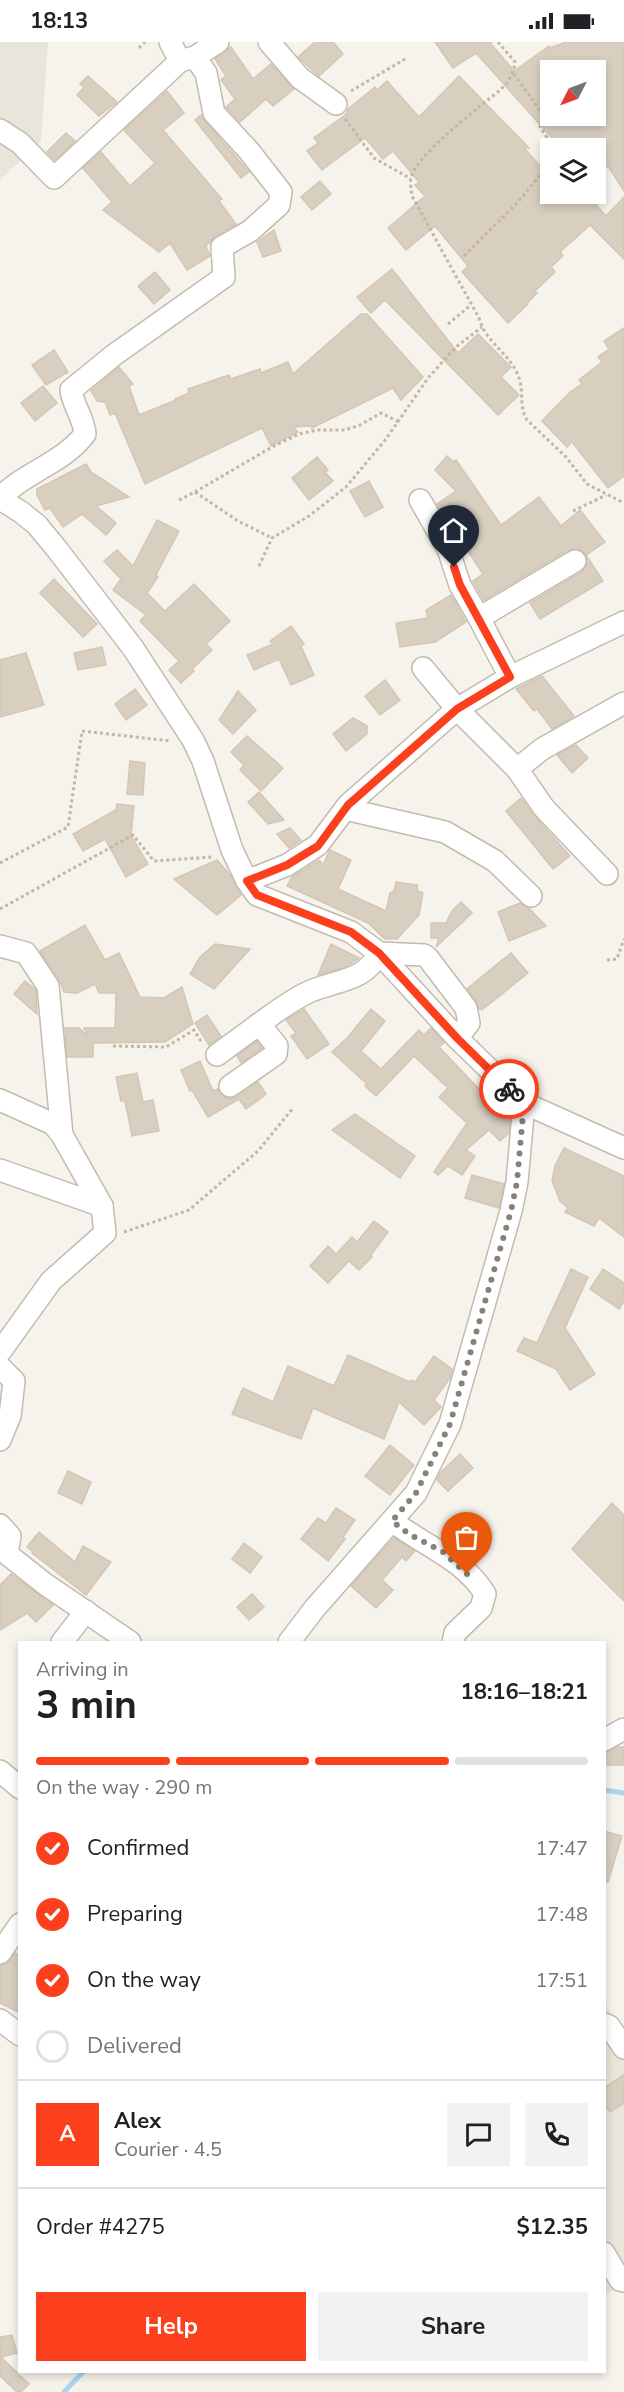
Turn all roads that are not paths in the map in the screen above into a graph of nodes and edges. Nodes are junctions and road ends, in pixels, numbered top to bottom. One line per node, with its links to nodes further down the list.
1 (170, 42): 4 (street)
2 (218, 42): 4 (street)
3 (269, 42): 5 (street)
4 (188, 59): 6 (street); 7 (street)
5 (336, 104)
6 (0, 130)
7 (0, 499): 19 (street)
8 (420, 500): 10 (street)
9 (575, 561): 10 (street)
10 (479, 618): 13 (street)
11 (624, 622): 13 (street)
12 (423, 668): 15 (street)
13 (510, 677): 15 (street)
14 (624, 703): 16 (street)
15 (457, 709): 16 (street); 17 (street)
16 (517, 769): 18 (street)
17 (345, 809): 19 (street); 20 (street)
18 (607, 874)
19 (247, 881): 22 (street)
20 (531, 896)
21 (0, 946): 29 (street)
22 (379, 953): 23 (street); 24 (street); 24 (street)
23 (259, 1024): 25 (street); 26 (street)
24 (457, 1038): 28 (street)
25 (217, 1055)
26 (230, 1086)
27 (0, 1101): 29 (street)
28 (524, 1103): 30 (street); 36 (street)
29 (62, 1135): 32 (street)
30 (624, 1148)
31 (0, 1170): 32 (street)
32 (102, 1206): 33 (street)
33 (0, 1352)
34 (0, 1367): 35 (street)
35 (0, 1440)
36 (392, 1521): 41 (street); 42 (street)
37 (0, 1525): 38 (street)
38 (86, 1611): 39 (street); 40 (street)
39 (63, 1641)
40 (129, 1641)
41 (290, 1641)
42 (453, 1641)
43 (624, 1729): 44 (street)
44 (606, 1739)
45 (0, 1771): 46 (street)
46 (18, 1786)
47 (18, 1927): 48 (street)
48 (0, 1953)
49 (0, 2020): 51 (street)
50 (606, 2025): 52 (street)
51 (18, 2034)
52 (624, 2048)
53 (606, 2256): 54 (street)
54 (624, 2281)

